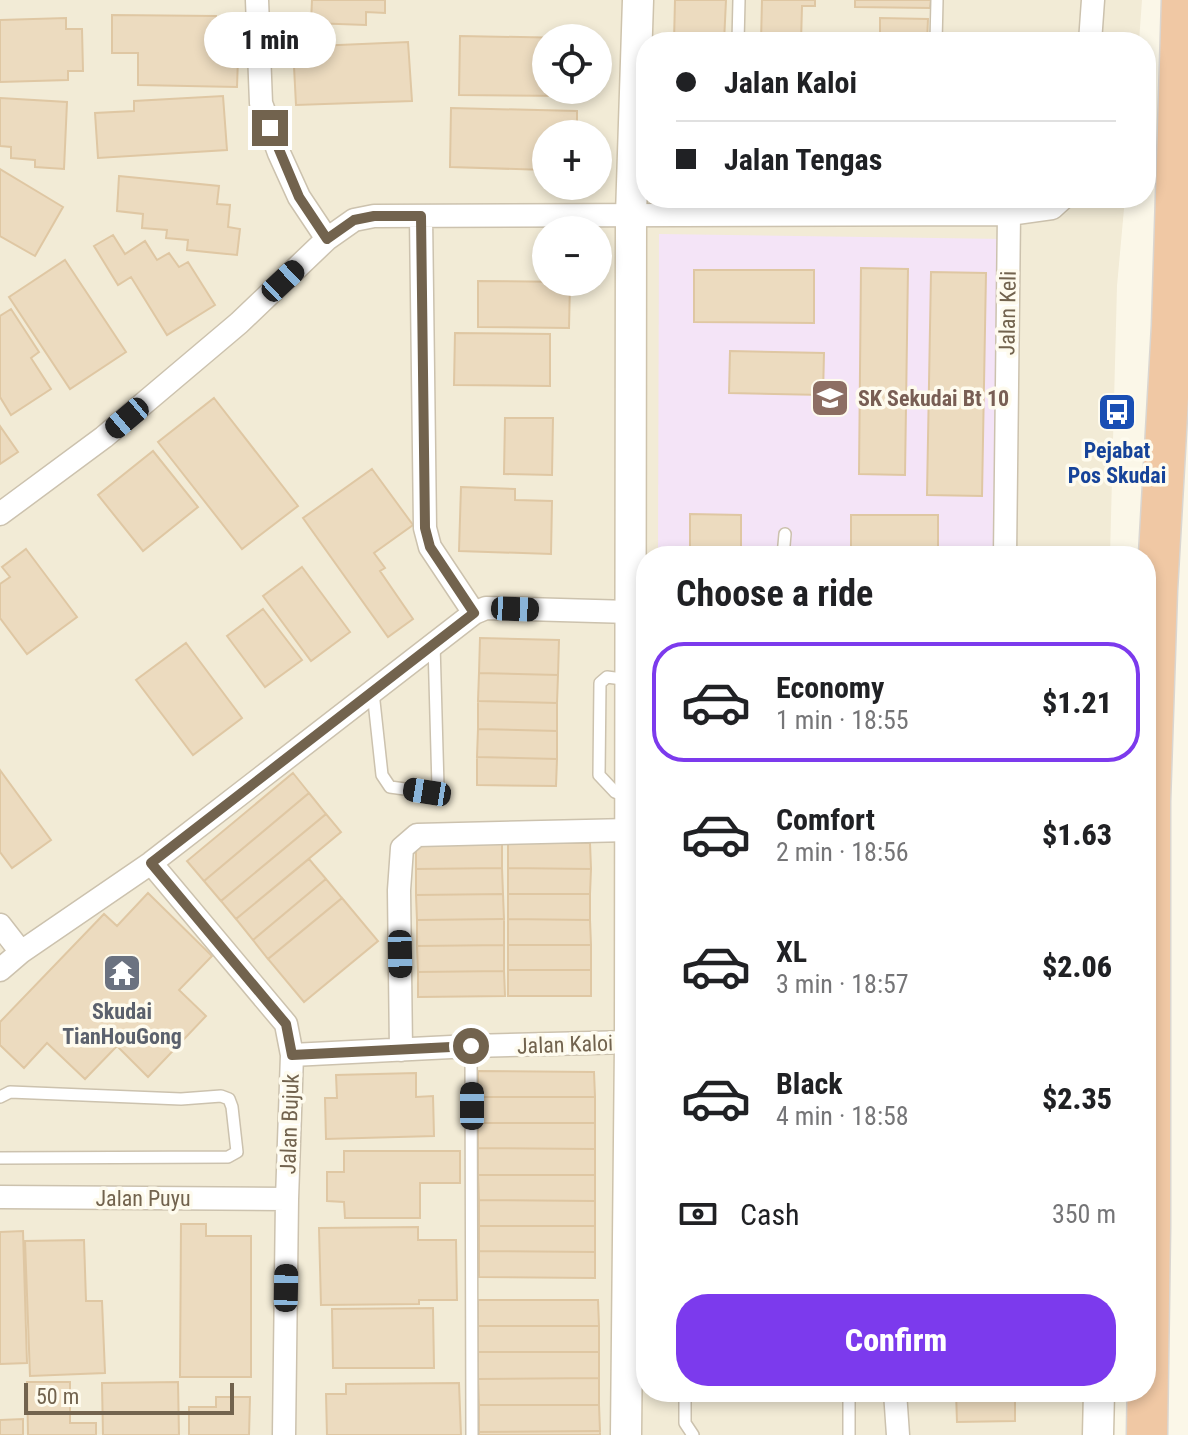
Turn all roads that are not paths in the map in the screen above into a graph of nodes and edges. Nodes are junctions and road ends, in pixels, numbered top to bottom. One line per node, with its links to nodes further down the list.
1 (257, 0): 16 (street)
2 (638, 0): 7 (street)
3 (739, 0): 8 (lane)
4 (937, 0): 9 (lane)
5 (1093, 0): 10 (street)
6 (1182, 0): 21 (highway)
7 (637, 32)
8 (738, 32)
9 (936, 32)
10 (1091, 32)
11 (636, 61): 14 (street)
12 (1052, 208): 13 (street)
13 (1009, 214): 14 (street); 20 (street, Jalan Keli)
14 (631, 215): 15 (street); 22 (street)
15 (421, 216): 16 (street); 23 (street)
16 (327, 239): 17 (street)
17 (0, 514)
18 (785, 534): 19 (lane)
19 (784, 546)
20 (1005, 546)
21 (1154, 546)
22 (630, 612): 23 (street); 25 (street)
23 (474, 613): 24 (street)
24 (434, 644): 26 (street); 26 (lane)
25 (630, 680): 27 (street); 29 (lane)
26 (372, 692): 31 (street)
27 (636, 711)
28 (636, 740): 29 (street)
29 (630, 798): 30 (street)
30 (630, 830): 35 (street); 38 (street)
31 (151, 863): 33 (street); 39 (street, Jalan Bujuk)
32 (0, 925): 33 (street)
33 (21, 952): 34 (street)
34 (0, 970)
35 (636, 989)
36 (636, 1042): 37 (street, Jalan Kaloi)
37 (471, 1046): 38 (street, Jalan Kaloi); 51 (lane)
38 (401, 1050): 39 (street, Jalan Kaloi)
39 (292, 1055): 44 (street, Jalan Bujuk)
40 (0, 1097): 42 (lane)
41 (636, 1108): 52 (street)
42 (0, 1158)
43 (0, 1197): 44 (street, Jalan Puyu)
44 (287, 1199): 50 (street, Jalan Bujuk)
45 (685, 1402): 53 (lane)
46 (849, 1402): 54 (lane)
47 (896, 1402): 55 (street)
48 (1099, 1402): 56 (street)
49 (1147, 1402): 57 (highway)
50 (284, 1435)
51 (472, 1435)
52 (626, 1435)
53 (693, 1435)
54 (849, 1435)
55 (898, 1435)
56 (1098, 1435)
57 (1147, 1435)

